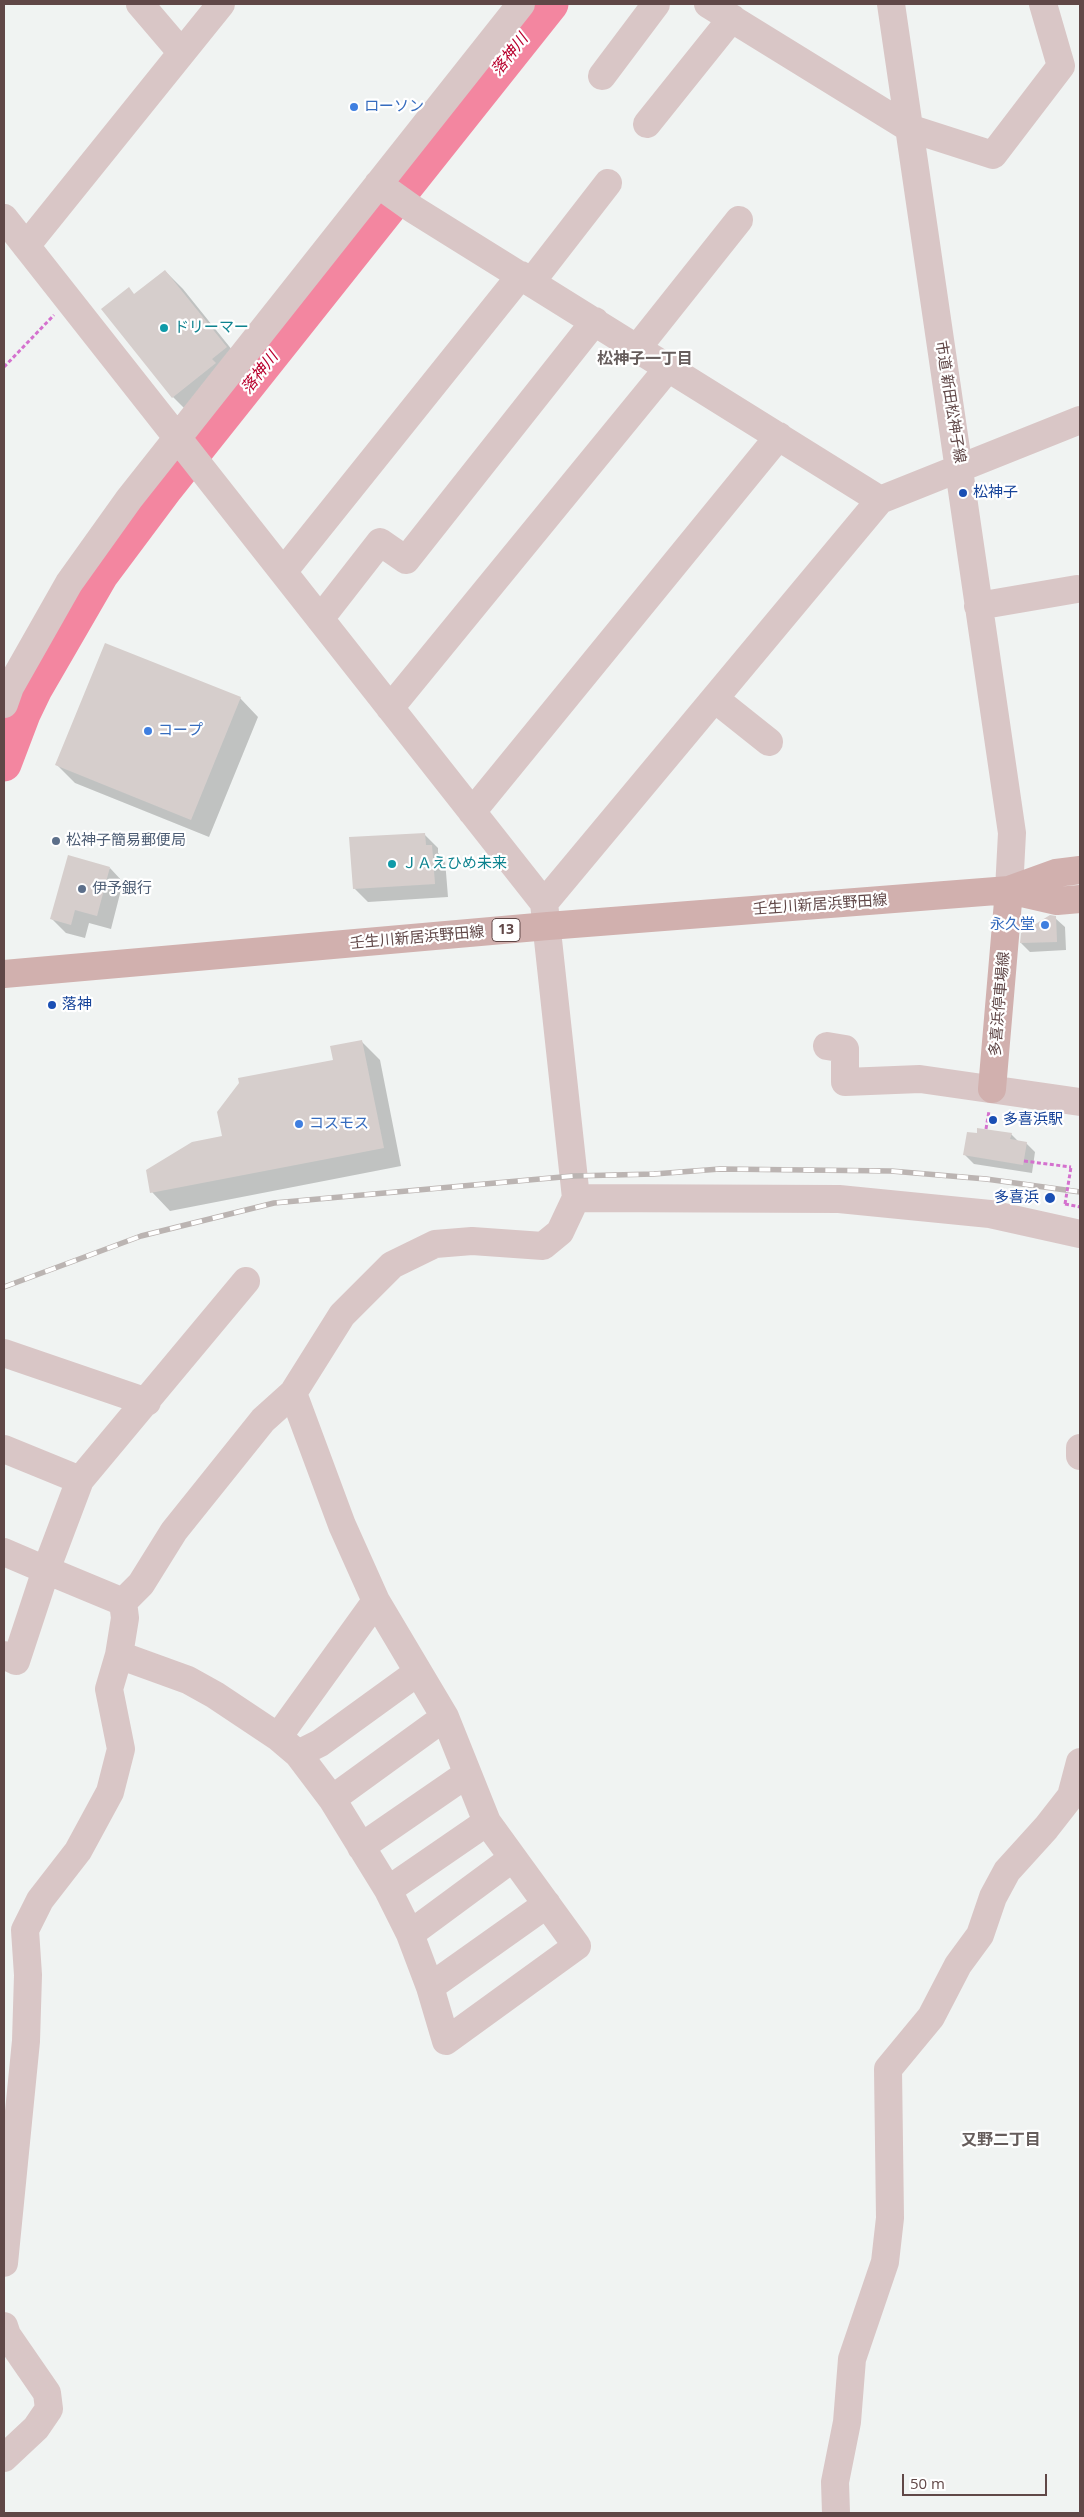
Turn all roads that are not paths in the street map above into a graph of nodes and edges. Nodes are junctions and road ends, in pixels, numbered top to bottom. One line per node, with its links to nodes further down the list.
1 (140, 4): 9 (street)
2 (222, 4): 9 (street)
3 (521, 4): 14 (street)
4 (656, 4): 10 (street)
5 (708, 4): 8 (street)
6 (891, 4): 12 (street, 市道 新田松神子線)
7 (1043, 4): 12 (street)
8 (732, 18): 11 (street); 12 (street)
9 (181, 52): 17 (street)
10 (602, 76)
11 (647, 124)
12 (909, 128): 25 (street, 市道 新田松神子線)
13 (608, 183): 18 (street)
14 (381, 186): 18 (street); 24 (street)
15 (4, 218): 17 (street)
16 (739, 220): 20 (street)
17 (26, 246): 24 (street)
18 (526, 278): 19 (street); 27 (street)
19 (595, 321): 20 (street); 30 (street)
20 (638, 347): 21 (street)
21 (669, 367): 23 (street); 33 (street)
22 (1080, 420): 25 (street)
23 (779, 436): 26 (street); 35 (street)
24 (181, 443): 27 (street); 31 (street)
25 (960, 469): 26 (street); 29 (street, 市道 新田松神子線)
26 (880, 500): 32 (street)
27 (282, 572): 30 (street)
28 (1077, 589): 29 (street)
29 (978, 606): 37 (street, 市道 新田松神子線)
30 (320, 619): 33 (street)
31 (6, 692)
32 (715, 699): 34 (street); 39 (street)
33 (390, 708): 35 (street)
34 (769, 742)
35 (472, 812): 39 (street)
36 (1080, 870): 37 (main road, 壬生川新居浜野田線 / 13)
37 (1009, 890): 38 (main road, 壬生川新居浜野田線 / 13); 39 (main road, 壬生川新居浜野田線 / 13); 42 (main road, 多喜浜停車場線)
38 (1080, 899)
39 (546, 915): 40 (main road, 壬生川新居浜野田線 / 13); 44 (street)
40 (4, 974)
41 (827, 1046): 42 (street)
42 (992, 1088): 43 (street)
43 (1080, 1102)
44 (576, 1198): 45 (street); 48 (street)
45 (1080, 1234)
46 (246, 1281): 49 (street)
47 (4, 1354): 49 (street)
48 (293, 1393): 56 (street); 57 (street)
49 (147, 1402): 53 (street)
50 (1080, 1448): 52 (street)
51 (4, 1449): 53 (street)
52 (1080, 1456)
53 (80, 1480): 55 (street)
54 (4, 1552): 55 (street)
55 (46, 1570): 57 (street); 58 (street)
56 (376, 1601): 60 (street); 62 (street)
57 (123, 1602): 59 (street)
58 (4, 1655)
59 (119, 1655): 62 (street); 75 (street)
60 (418, 1672): 61 (street); 63 (street)
61 (446, 1717): 65 (street); 66 (street)
62 (278, 1737): 63 (street)
63 (298, 1754): 66 (street)
64 (1080, 1762): 67 (street)
65 (467, 1774): 68 (street); 69 (street)
66 (332, 1799): 69 (street)
67 (1076, 1800): 78 (street)
68 (487, 1822): 70 (street); 71 (street)
69 (361, 1847): 71 (street)
70 (513, 1858): 72 (street); 73 (street)
71 (388, 1890): 73 (street)
72 (547, 1904): 74 (street); 74 (street)
73 (410, 1934): 74 (street)
74 (430, 1987)
75 (4, 2263)
76 (4, 2326): 77 (street)
77 (4, 2458)
78 (836, 2513)

